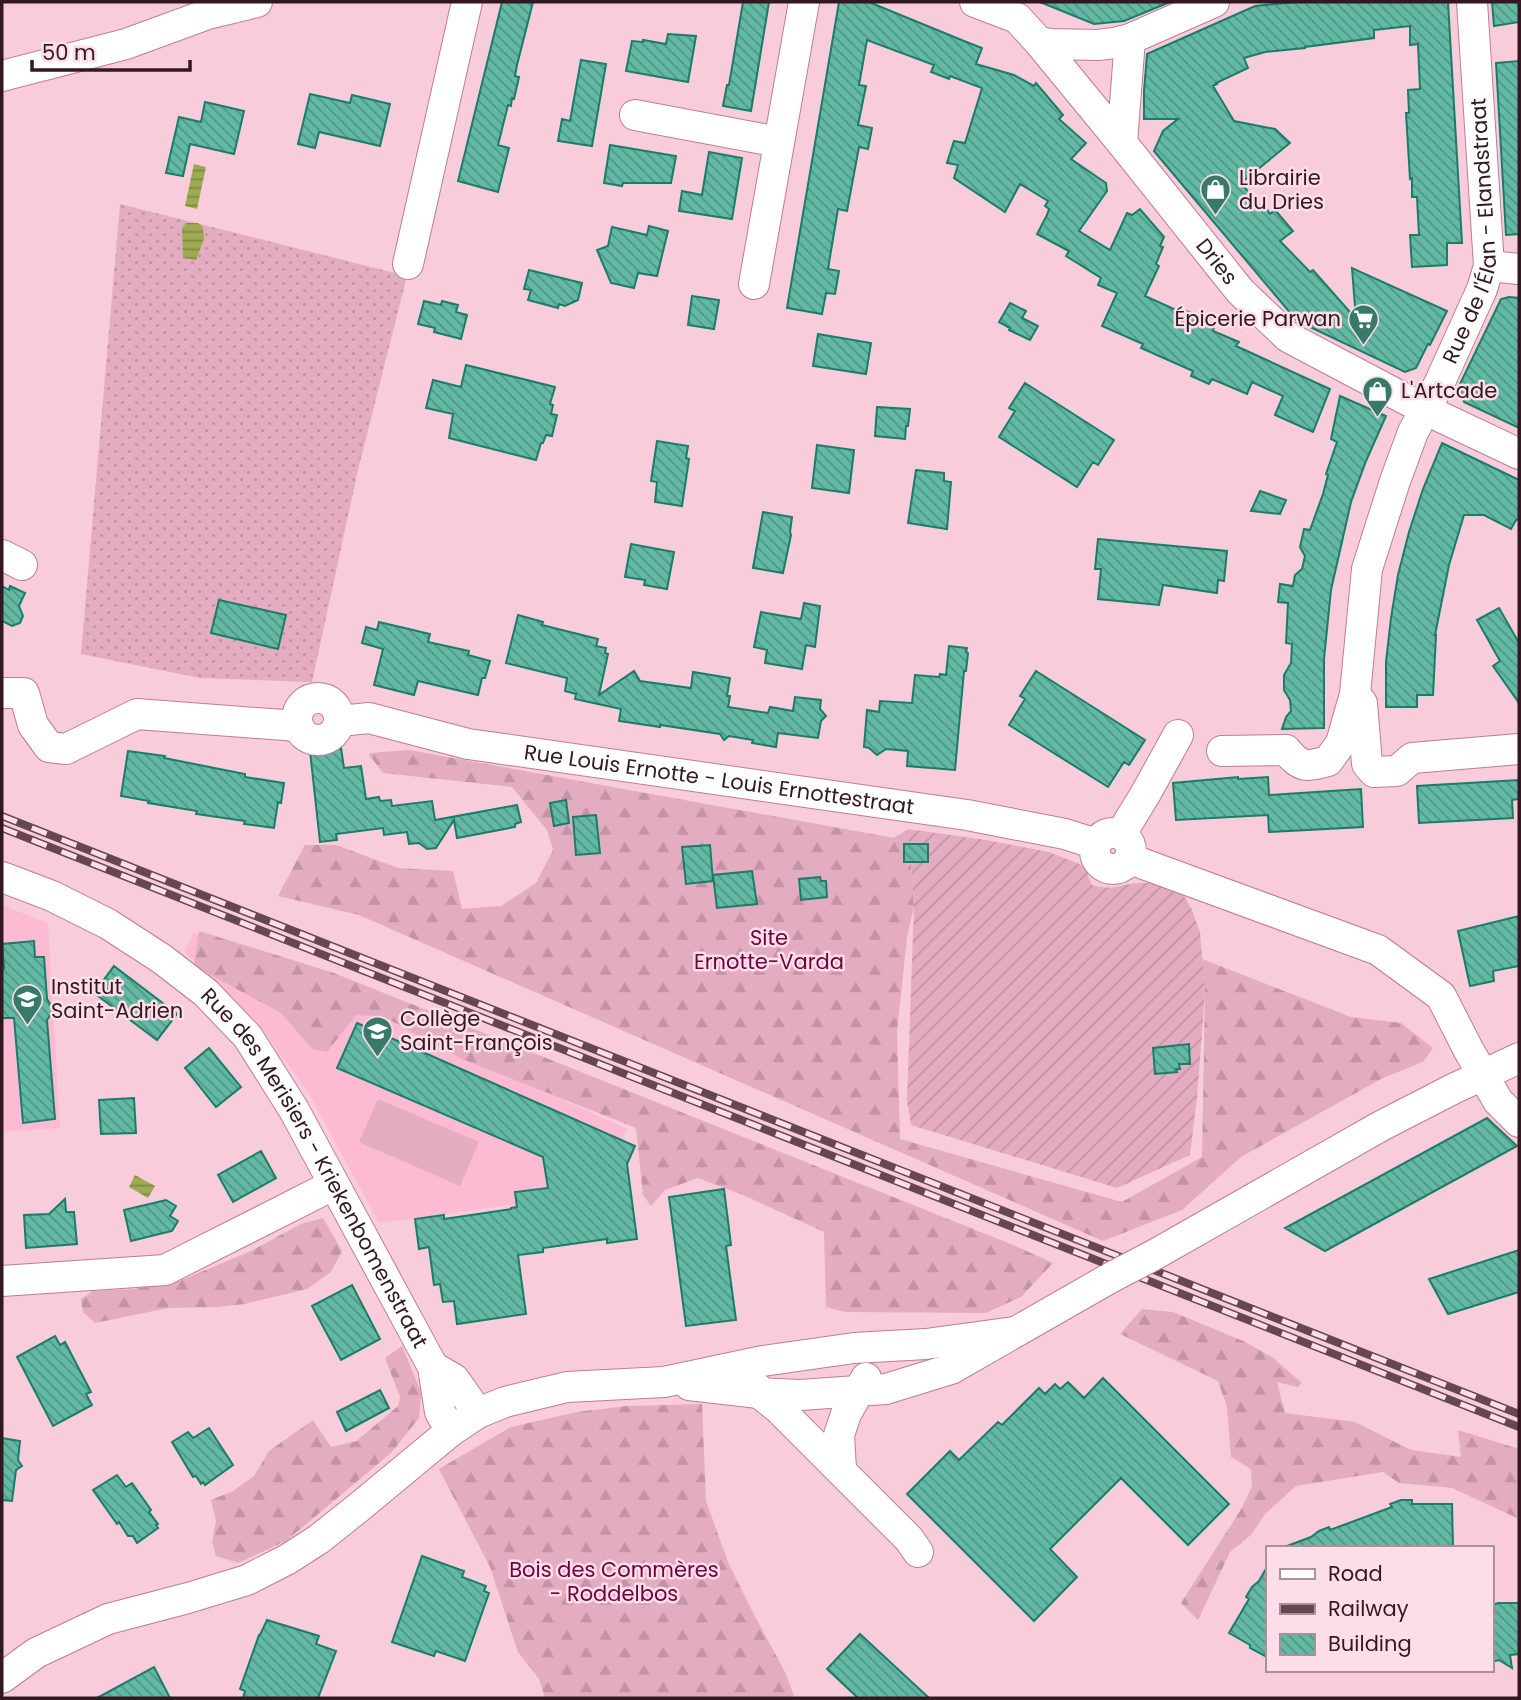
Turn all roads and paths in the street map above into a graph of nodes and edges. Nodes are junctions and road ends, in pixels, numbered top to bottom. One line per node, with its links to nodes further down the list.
1 (257, 2): 7 (street)
2 (467, 2): 14 (street)
3 (804, 2): 12 (street)
4 (975, 2): 9 (street, Dries)
5 (1214, 2): 8 (street)
6 (1472, 2): 15 (street, Rue de l'Élan - Elandstraat)
7 (207, 8): 10 (street)
8 (1130, 39): 9 (street); 13 (street)
9 (1040, 42): 13 (street, Dries)
10 (2, 76)
11 (635, 115): 12 (street)
12 (779, 142): 17 (street)
13 (1122, 143): 18 (street, Dries)
14 (408, 264)
15 (1489, 266): 16 (street); 18 (street, Rue de l'Élan - Elandstraat)
16 (1519, 270)
17 (754, 284)
18 (1426, 410): 19 (street, Dries); 21 (street, Rue de l'Élan - Elandstraat)
19 (1519, 454)
20 (2, 694): 25 (street, Rue Louis Ernotte - Louis Ernottestraat)
21 (1355, 694): 23 (street, Rue de l'Élan - Elandstraat); 24 (street, Rue de l'Élan - Elandstraat)
22 (1178, 734): 25 (street)
23 (1519, 749)
24 (1222, 751)
25 (1116, 846): 28 (street, Rue Louis Ernotte - Louis Ernottestraat)
26 (2, 877): 30 (street, Rue des Merisiers - Kriekenbomenstraat)
27 (1519, 1058): 28 (street)
28 (1483, 1075): 29 (street, Rue Louis Ernotte - Louis Ernottestraat); 32 (street, bridge)
29 (1519, 1122)
30 (334, 1185): 31 (street); 36 (street, Rue des Merisiers - Kriekenbomenstraat)
31 (2, 1281)
32 (1014, 1332): 33 (street); 37 (street)
33 (926, 1344): 34 (street); 37 (street)
34 (854, 1348): 35 (street); 39 (street)
35 (762, 1361): 38 (street); 40 (street)
36 (433, 1367): 41 (street, Rue des Merisiers - Kriekenbomenstraat); 42 (street, Rue des Merisiers - Kriekenbomenstraat)
37 (934, 1375): 39 (street)
38 (664, 1382): 40 (street); 41 (street)
39 (859, 1392): 40 (street); 43 (street)
40 (759, 1393): 43 (street)
41 (478, 1413): 42 (street)
42 (451, 1431): 45 (street)
43 (841, 1469): 44 (street)
44 (918, 1552)
45 (2, 1678)

